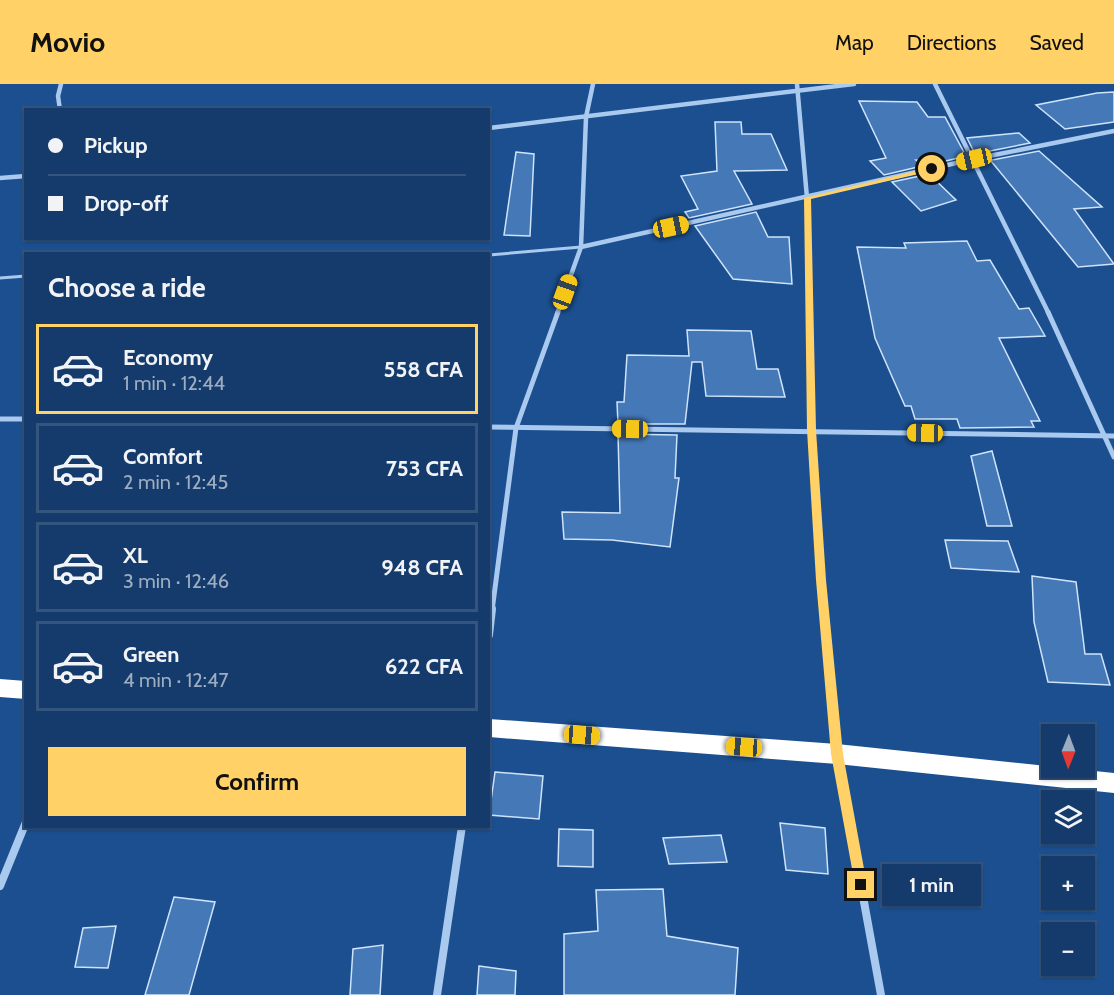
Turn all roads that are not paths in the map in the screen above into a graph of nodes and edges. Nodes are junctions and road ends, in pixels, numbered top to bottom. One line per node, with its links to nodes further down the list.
1 (61, 84): 7 (street)
2 (593, 84): 8 (street)
3 (798, 84): 6 (street)
4 (854, 84): 6 (street)
5 (935, 84): 11 (street)
6 (799, 91): 8 (street); 14 (street)
7 (60, 108)
8 (586, 117): 9 (street); 15 (street)
9 (490, 128)
10 (1114, 131): 11 (street)
11 (974, 159): 14 (street); 24 (street)
12 (24, 176): 13 (street)
13 (0, 178)
14 (807, 198): 15 (street); 23 (street)
15 (581, 247): 16 (lane); 22 (street)
16 (490, 255)
17 (24, 276): 18 (lane)
18 (0, 279)
19 (0, 419): 20 (street)
20 (24, 419)
21 (490, 427): 22 (street)
22 (516, 428): 23 (street); 27 (street)
23 (811, 430): 24 (street); 31 (street)
24 (1106, 436): 25 (street); 26 (street)
25 (1114, 436)
26 (1114, 457)
27 (490, 628)
28 (0, 688): 29 (highway)
29 (24, 690)
30 (490, 728): 31 (highway)
31 (837, 754): 32 (highway); 37 (street)
32 (1114, 783)
33 (24, 827): 35 (street)
34 (462, 828): 36 (street)
35 (0, 886)
36 (436, 995)
37 (881, 995)

